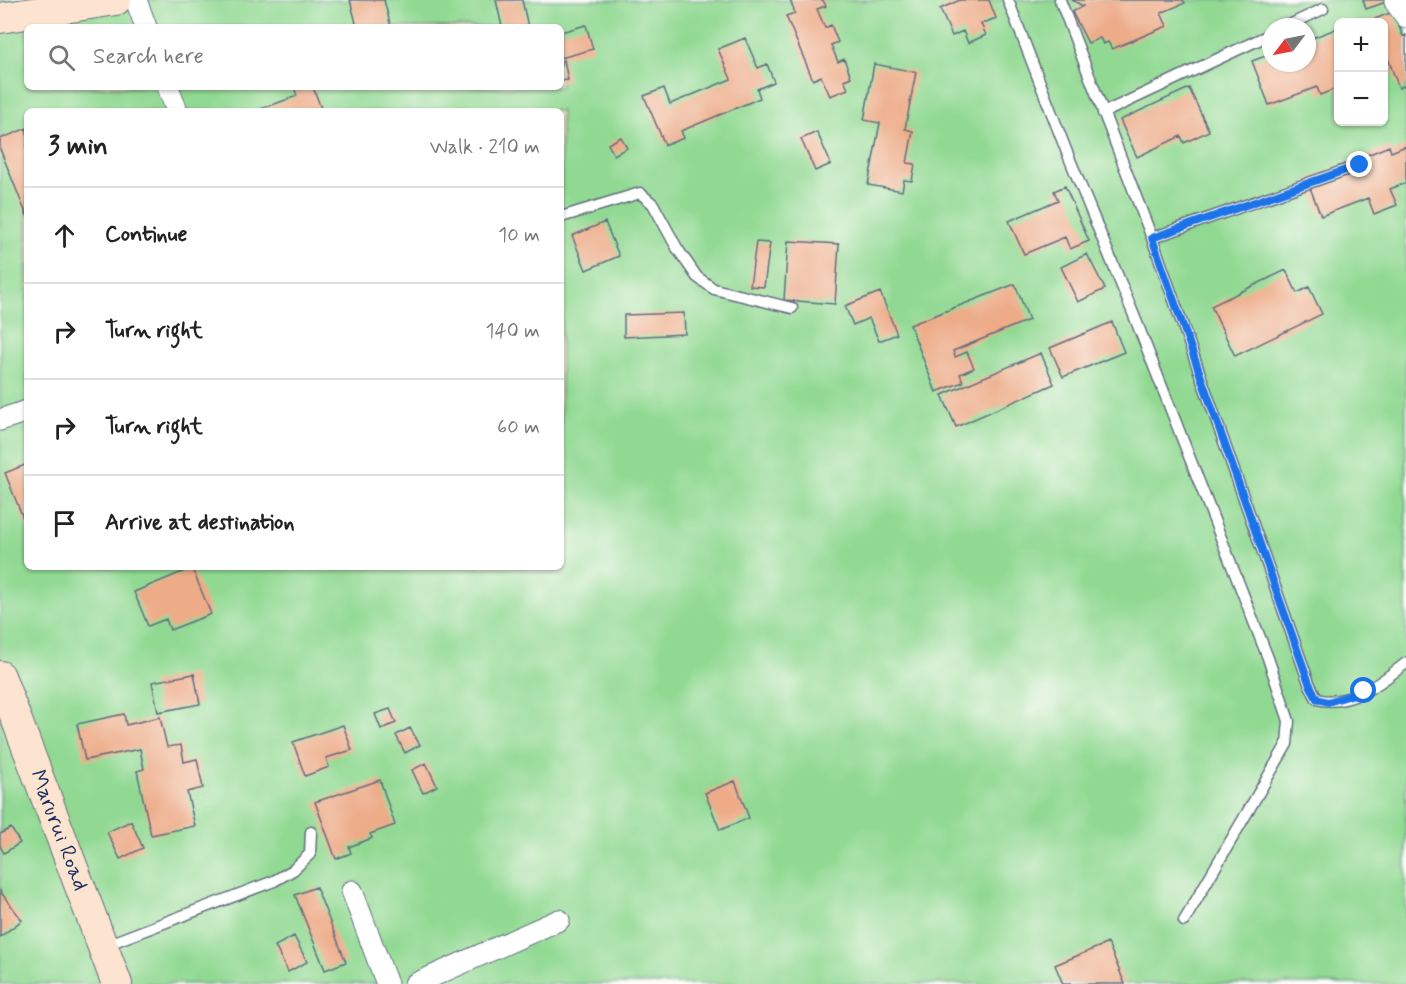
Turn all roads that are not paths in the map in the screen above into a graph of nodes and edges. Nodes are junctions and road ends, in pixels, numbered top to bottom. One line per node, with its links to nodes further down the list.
1 (116, 0): 6 (street)
2 (136, 0): 8 (street)
3 (1008, 0): 24 (lane)
4 (1060, 0): 12 (lane)
5 (1323, 9): 7 (lane)
6 (0, 18)
7 (1304, 18)
8 (145, 24)
9 (1262, 38): 12 (lane)
10 (169, 90): 11 (street)
11 (176, 108)
12 (1103, 113): 15 (lane)
13 (1360, 165): 15 (lane)
14 (564, 216): 16 (lane)
15 (1152, 238): 19 (lane)
16 (792, 308)
17 (24, 412): 18 (street)
18 (0, 420)
19 (1406, 663)
20 (0, 676): 25 (street, Marurui Road)
21 (310, 832): 25 (lane)
22 (352, 891): 27 (street)
23 (559, 921): 28 (street)
24 (1184, 921)
25 (103, 946): 26 (street, Marurui Road)
26 (117, 984)
27 (387, 984)
28 (416, 984)

